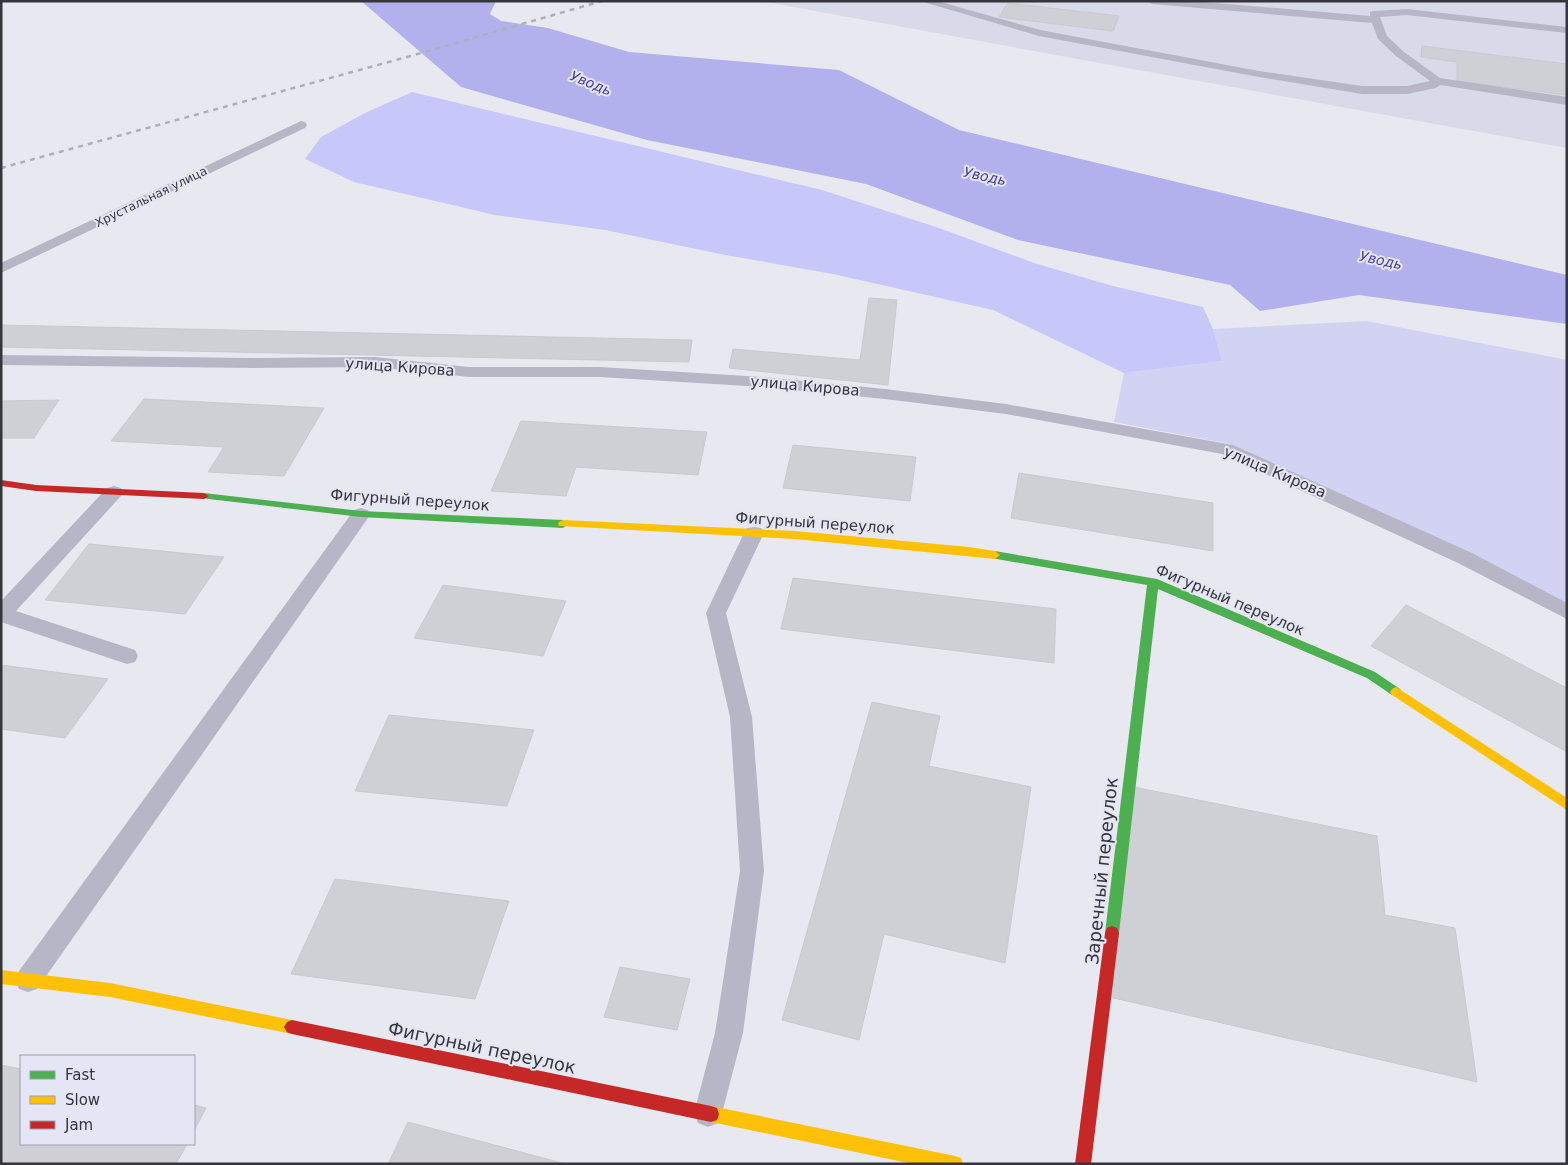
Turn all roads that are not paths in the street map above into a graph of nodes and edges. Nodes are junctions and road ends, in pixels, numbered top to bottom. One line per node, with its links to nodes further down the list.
1 (925, 1): 7 (lane)
2 (1152, 1): 5 (lane)
3 (1387, 1): 4 (lane)
4 (1388, 13): 5 (lane); 6 (lane)
5 (1376, 20): 7 (lane)
6 (1567, 30)
7 (1437, 81): 8 (lane)
8 (1567, 101)
9 (301, 125): 10 (lane, Хрустальная улица)
10 (1, 269)
11 (1, 360): 17 (lane, улица Кирова)
12 (1, 483): 13 (street, Фигурный переулок)
13 (114, 492): 14 (street, Фигурный переулок); 18 (lane)
14 (361, 514): 15 (street, Фигурный переулок); 22 (lane)
15 (754, 533): 16 (street, Фигурный переулок); 23 (lane)
16 (1153, 582): 20 (street, Фигурный переулок); 25 (street, Заречный переулок)
17 (1567, 612)
18 (1, 614): 19 (lane)
19 (127, 656)
20 (1567, 805)
21 (1, 977): 22 (street, Фигурный переулок)
22 (28, 980): 23 (street, Фигурный переулок)
23 (708, 1113): 24 (street, Фигурный переулок)
24 (955, 1164)
25 (1083, 1164)

